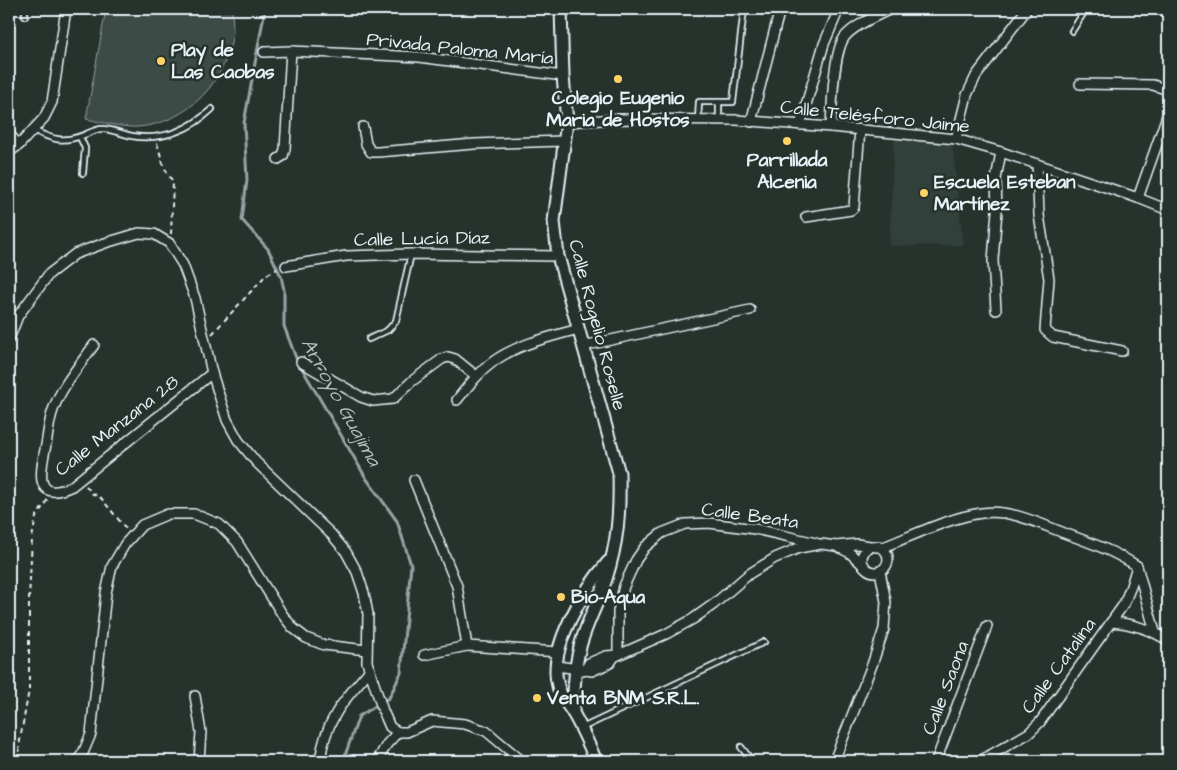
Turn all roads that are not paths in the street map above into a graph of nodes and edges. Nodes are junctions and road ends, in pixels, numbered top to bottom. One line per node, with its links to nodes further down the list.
1 (25, 9): 12 (lane)
2 (66, 9): 31 (street)
3 (560, 9): 18 (street, Calle Rogelio Roselle)
4 (744, 9): 21 (lane)
5 (780, 9): 27 (street)
6 (839, 9): 14 (street)
7 (890, 9): 16 (street)
8 (1027, 9): 35 (street)
9 (1086, 9): 13 (lane)
10 (1163, 9): 11 (street)
11 (1168, 11)
12 (25, 16)
13 (1072, 31)
14 (824, 44): 16 (street); 28 (street)
15 (291, 51): 17 (street, Privada Paloma María); 18 (street, Privada Paloma María); 40 (street)
16 (839, 51): 30 (street)
17 (264, 52)
18 (562, 76): 26 (street, Calle Rogelio Roselle)
19 (1080, 84): 20 (street)
20 (1168, 90)
21 (719, 102): 24 (lane); 25 (lane)
22 (212, 109): 34 (lane)
23 (1168, 113): 43 (street)
24 (698, 120): 25 (street, Calle Telésforo Jaime); 26 (street, Calle Telésforo Jaime)
25 (719, 120): 27 (street, Calle Telésforo Jaime)
26 (567, 122): 36 (street, Calle Rogelio Roselle)
27 (751, 122): 28 (street, Calle Telésforo Jaime)
28 (800, 125): 30 (street, Calle Telésforo Jaime)
29 (363, 127): 36 (street)
30 (831, 127): 32 (street, Calle Telésforo Jaime)
31 (33, 130): 34 (lane); 37 (street)
32 (860, 130): 35 (street, Calle Telésforo Jaime); 45 (street)
33 (9, 134): 37 (street)
34 (80, 137): 42 (lane)
35 (956, 139): 39 (street, Calle Telésforo Jaime)
36 (563, 141): 47 (street, Calle Rogelio Roselle)
37 (19, 145): 38 (street)
38 (9, 152)
39 (1001, 152): 41 (street, Calle Telésforo Jaime); 50 (street)
40 (278, 159)
41 (1037, 164): 43 (street, Calle Telésforo Jaime); 56 (street)
42 (83, 173)
43 (1138, 198): 44 (street, Calle Telésforo Jaime)
44 (1168, 210)
45 (806, 217)
46 (411, 254): 47 (street, Calle Lucía Díaz); 48 (street, Calle Lucía Díaz); 53 (lane)
47 (558, 256): 51 (street, Calle Rogelio Roselle)
48 (286, 266)
49 (750, 310): 55 (street)
50 (996, 310)
51 (578, 329): 55 (street, Calle Rogelio Roselle); 59 (street)
52 (9, 339): 58 (street)
53 (369, 339)
54 (94, 345): 58 (street, Calle Manzana 28)
55 (583, 346): 65 (street, Calle Rogelio Roselle)
56 (1122, 351)
57 (301, 362): 59 (street)
58 (212, 373): 75 (street)
59 (476, 376): 60 (street)
60 (457, 400)
61 (414, 480): 74 (street)
62 (821, 544): 63 (street); 78 (street); 78 (street, Calle Beata)
63 (836, 546): 64 (street); 67 (street)
64 (879, 547): 66 (street); 67 (street); 68 (street)
65 (611, 559): 76 (street, Calle Rogelio Roselle); 80 (street, Calle Rogelio Roselle)
66 (1137, 566): 69 (street, Calle Catalina); 71 (street)
67 (865, 567): 68 (street)
68 (880, 571): 94 (street)
69 (1111, 622): 71 (street); 96 (street, Calle Catalina)
70 (987, 626): 95 (street, Calle Saona)
71 (1155, 632): 72 (street)
72 (1168, 640)
73 (764, 642): 84 (lane)
74 (467, 646): 76 (street); 77 (street)
75 (366, 650): 81 (street); 87 (street)
76 (558, 652): 79 (street, Calle Rogelio Roselle)
77 (424, 655)
78 (616, 656): 80 (street)
79 (557, 666): 80 (street); 83 (street, Calle Rogelio Roselle)
80 (581, 669): 83 (street, Calle Rogelio Roselle)
81 (370, 670): 85 (street); 89 (street)
82 (195, 696): 88 (street)
83 (573, 713): 84 (street, Calle Rogelio Roselle)
84 (581, 729): 92 (street, Calle Rogelio Roselle)
85 (398, 732): 90 (street); 91 (street)
86 (741, 747): 93 (lane)
87 (78, 761)
88 (199, 761)
89 (320, 761)
90 (377, 761)
91 (522, 761)
92 (596, 761)
93 (750, 761)
94 (834, 761)
95 (936, 761)
96 (980, 761)

